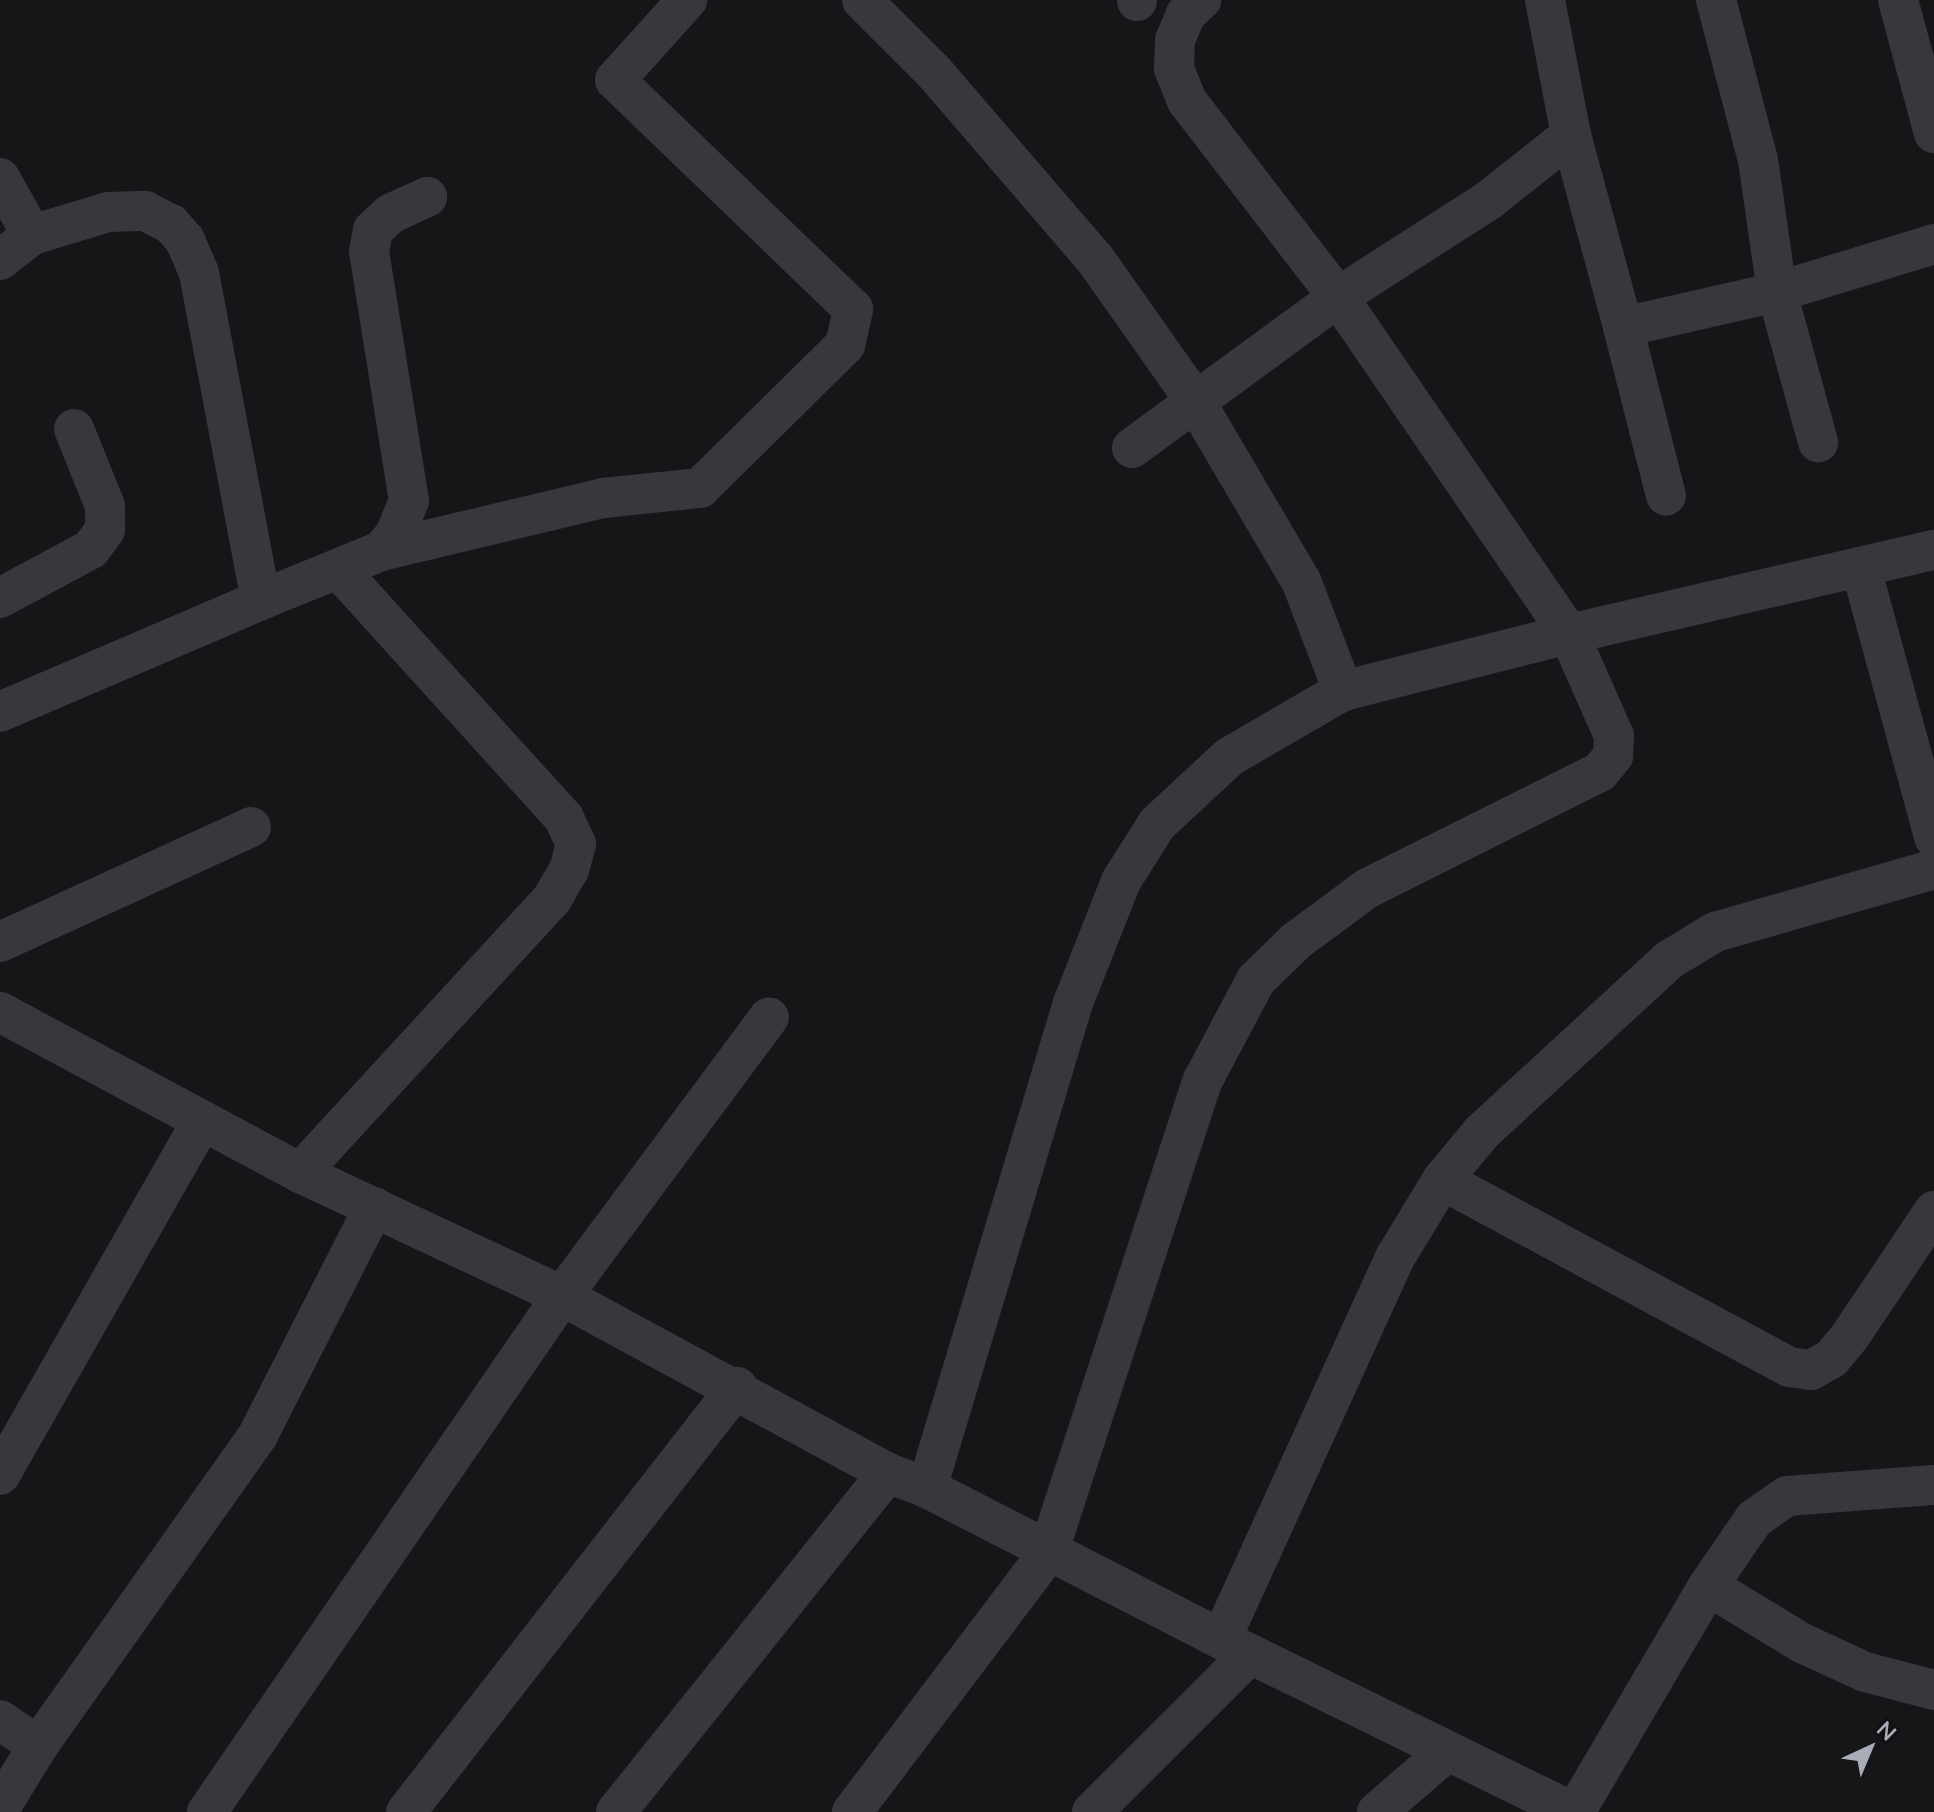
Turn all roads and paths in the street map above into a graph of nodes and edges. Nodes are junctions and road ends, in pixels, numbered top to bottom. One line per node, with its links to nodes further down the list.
1 (687, 0): 23 (street)
2 (862, 0): 17 (street)
3 (1201, 0): 15 (street)
4 (1545, 0): 8 (street)
5 (1716, 0): 14 (street)
6 (1898, 0): 7 (street)
7 (1934, 133)
8 (1571, 135): 15 (street); 16 (street)
9 (0, 178): 11 (street)
10 (427, 197): 23 (street)
11 (32, 235): 13 (street); 27 (street)
12 (1934, 244): 14 (street)
13 (0, 260)
14 (1777, 292): 16 (street); 19 (street)
15 (1338, 297): 17 (street); 28 (street)
16 (1623, 327): 21 (street)
17 (1195, 401): 20 (street); 29 (street)
18 (74, 429): 26 (street)
19 (1818, 442)
20 (1132, 448)
21 (1666, 496)
22 (1934, 550): 24 (street)
23 (381, 551): 25 (street)
24 (1861, 568): 28 (street); 32 (street)
25 (340, 571): 27 (street); 38 (street)
26 (0, 598)
27 (261, 600): 30 (street)
28 (1569, 634): 29 (street); 49 (street)
29 (1343, 691): 48 (street)
30 (0, 712)
31 (251, 827): 34 (street)
32 (1934, 837)
33 (1934, 869): 39 (street)
34 (0, 942)
35 (0, 1012): 37 (street)
36 (769, 1017): 43 (street)
37 (202, 1121): 38 (street); 46 (street)
38 (300, 1173): 40 (street)
39 (1442, 1180): 42 (street); 51 (street)
40 (374, 1207): 43 (street); 54 (street)
41 (1934, 1211): 42 (street)
42 (1923, 1255)
43 (562, 1296): 44 (street); 57 (street)
44 (737, 1387): 45 (street); 58 (street)
45 (888, 1473): 48 (street); 59 (street)
46 (0, 1475)
47 (1934, 1485): 50 (street)
48 (927, 1488): 49 (street)
49 (1048, 1553): 51 (street); 60 (street)
50 (1708, 1586): 52 (street); 63 (street)
51 (1236, 1646): 55 (street); 61 (street)
52 (1934, 1690)
53 (0, 1720): 54 (street)
54 (38, 1746): 56 (street)
55 (1445, 1753): 62 (street); 63 (street)
56 (0, 1808)
57 (207, 1812)
58 (406, 1812)
59 (616, 1812)
60 (852, 1812)
61 (1092, 1812)
62 (1377, 1812)
63 (1574, 1812)

